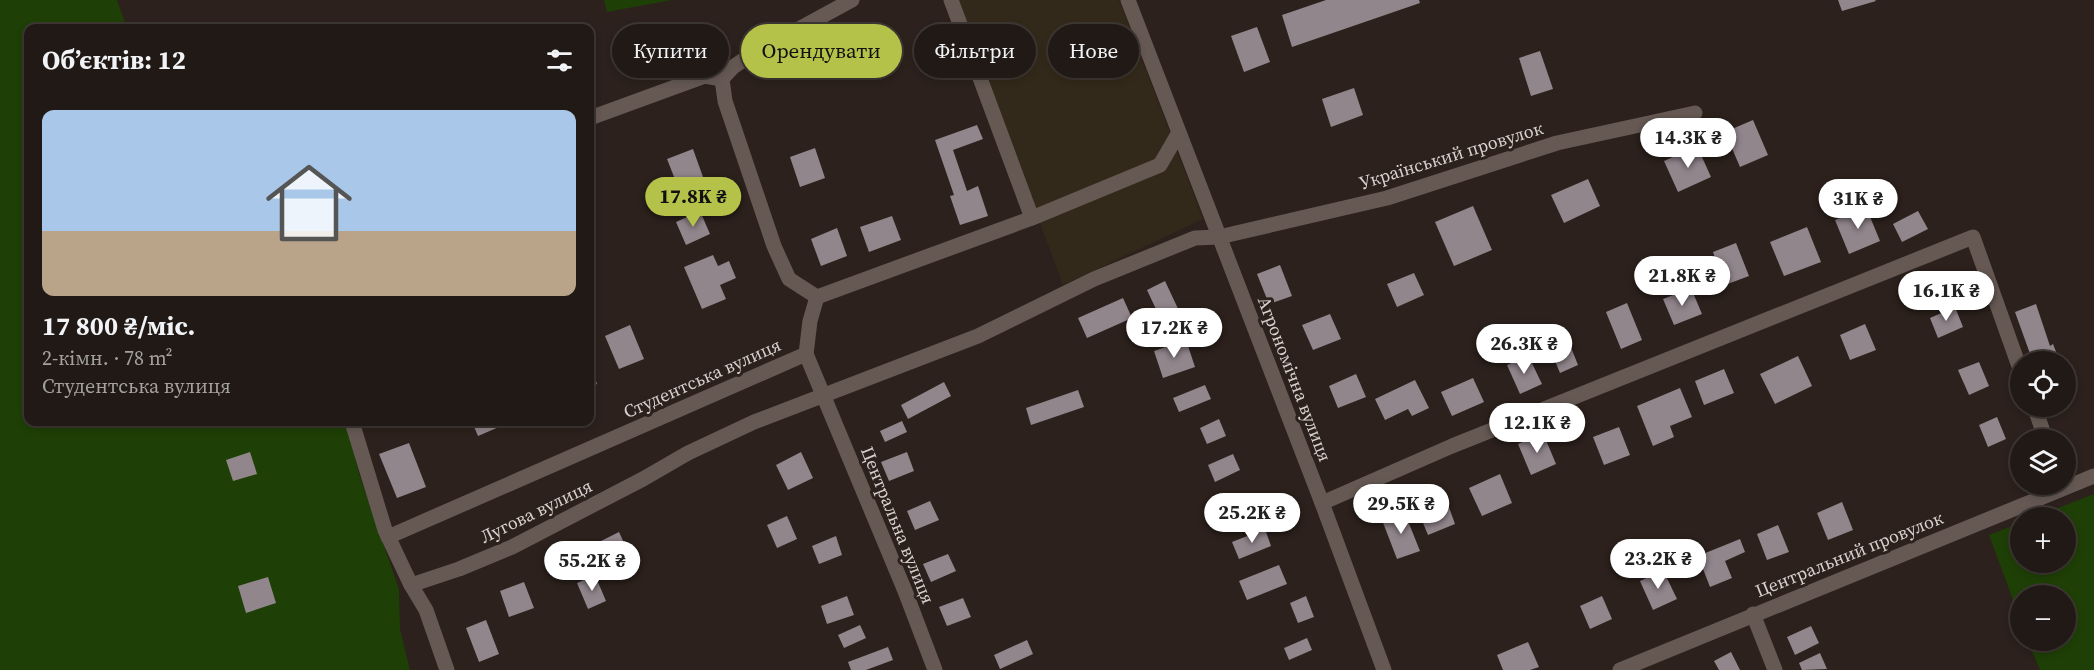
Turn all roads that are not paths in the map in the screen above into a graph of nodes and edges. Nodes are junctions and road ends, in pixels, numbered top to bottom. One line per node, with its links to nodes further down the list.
1 (852, 0): 4 (street)
2 (951, 0): 8 (street)
3 (1128, 0): 7 (street, Агрономічна вулиця)
4 (722, 79): 6 (street); 10 (street)
5 (1695, 113): 9 (street, Український провулок)
6 (594, 117)
7 (1178, 134): 8 (street); 9 (street, Агрономічна вулиця)
8 (1032, 218): 10 (street)
9 (1219, 237): 13 (street, Український провулок); 18 (street, Агрономічна вулиця)
10 (817, 297): 12 (street, Студентська вулиця)
11 (2014, 351): 18 (street)
12 (806, 354): 13 (street, Центральна вулиця); 19 (street, Студентська вулиця)
13 (824, 394): 20 (street, Лугова вулиця); 23 (street, Центральна вулиця)
14 (352, 426): 19 (street)
15 (2094, 476): 16 (street, Центральний провулок)
16 (2076, 482)
17 (2041, 495): 21 (street, Центральний провулок)
18 (1322, 503): 24 (street, Агрономічна вулиця)
19 (388, 537): 20 (street)
20 (411, 585): 22 (street)
21 (1753, 614): 25 (street, Центральний провулок); 26 (street)
22 (447, 670)
23 (935, 670)
24 (1384, 670)
25 (1620, 670)
26 (1775, 670)

